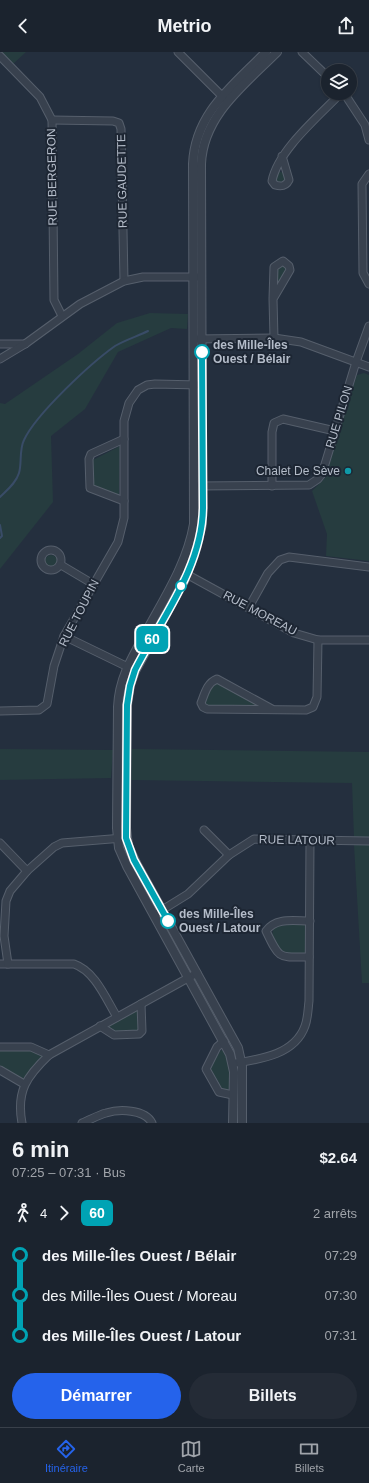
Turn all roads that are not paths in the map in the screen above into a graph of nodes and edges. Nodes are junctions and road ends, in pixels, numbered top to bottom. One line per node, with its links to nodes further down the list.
1 (178, 52): 8 (street)
2 (266, 52): 8 (street)
3 (277, 52): 8 (street)
4 (302, 52): 7 (street)
5 (0, 56): 6 (street, RUE BERGERON)
6 (3, 64): 11 (street, RUE BERGERON)
7 (321, 70)
8 (225, 99): 15 (street)
9 (334, 100): 13 (street)
10 (349, 100): 12 (street)
11 (52, 120): 16 (street, RUE GAUDETTE); 19 (street, RUE BERGERON)
12 (369, 140)
13 (282, 156)
14 (369, 174): 17 (street)
15 (197, 277): 16 (street); 22 (street)
16 (124, 281): 19 (street)
17 (369, 284)
18 (273, 299): 18 (street); 21 (street)
19 (62, 316): 24 (street)
20 (369, 326): 26 (street, RUE PILON)
21 (274, 338): 22 (street); 26 (street)
22 (198, 339): 28 (street)
23 (0, 344): 24 (street)
24 (25, 344): 25 (street)
25 (0, 359)
26 (356, 362): 27 (street); 29 (street, RUE PILON)
27 (369, 367)
28 (198, 385): 30 (street, RUE TOUPIN); 31 (street)
29 (335, 431): 32 (street, RUE PILON); 32 (street)
30 (124, 439): 33 (street, RUE TOUPIN); 33 (street)
31 (199, 486): 32 (street, RUE PILON); 36 (street)
32 (272, 486)
33 (124, 501): 37 (street, RUE TOUPIN)
34 (61, 565): 37 (street)
35 (369, 567): 38 (street)
36 (183, 572): 38 (street, RUE MOREAU); 42 (street)
37 (93, 584): 39 (street, RUE TOUPIN)
38 (249, 607): 40 (street, RUE MOREAU)
39 (64, 636): 42 (street); 44 (street, RUE TOUPIN)
40 (318, 640): 41 (street, RUE MOREAU); 43 (street)
41 (369, 640)
42 (131, 669): 46 (street); 47 (street)
43 (272, 710): 43 (street)
44 (0, 711)
45 (204, 830): 51 (street)
46 (126, 838): 47 (street); 53 (street)
47 (118, 839): 52 (street); 54 (street)
48 (310, 840): 49 (street, RUE LATOUR); 51 (street, RUE LATOUR); 55 (street)
49 (369, 841)
50 (0, 842): 52 (street)
51 (229, 855): 53 (street, RUE LATOUR)
52 (27, 871): 56 (street)
53 (162, 910): 54 (street, RUE LATOUR); 60 (street)
54 (154, 914): 61 (street)
55 (310, 921): 57 (street); 57 (street)
56 (2, 937): 59 (street)
57 (309, 957): 68 (street)
58 (0, 964): 59 (street)
59 (8, 964): 63 (street)
60 (197, 973): 61 (street); 68 (street)
61 (189, 977): 62 (street); 65 (street)
62 (141, 1004): 63 (street); 64 (street)
63 (117, 1017): 64 (street)
64 (100, 1026): 67 (street)
65 (224, 1041): 69 (street); 72 (street)
66 (0, 1047): 67 (street)
67 (49, 1055): 71 (street)
68 (242, 1062): 69 (street); 77 (street)
69 (233, 1063): 72 (street)
70 (0, 1070): 71 (street)
71 (24, 1084): 73 (street)
72 (233, 1095): 76 (street)
73 (22, 1123)
74 (82, 1123): 75 (street)
75 (152, 1123)
76 (233, 1123)
77 (242, 1123)

